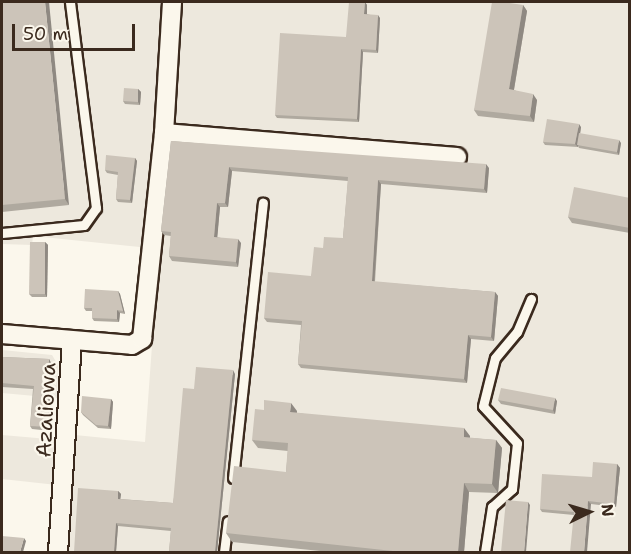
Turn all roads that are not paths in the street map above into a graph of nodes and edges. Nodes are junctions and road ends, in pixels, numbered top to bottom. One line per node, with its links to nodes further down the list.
1 (70, 2): 6 (lane)
2 (172, 2): 3 (street)
3 (164, 133): 4 (street); 9 (street)
4 (457, 157)
5 (263, 203): 10 (lane)
6 (2, 233)
7 (531, 299): 14 (lane)
8 (2, 334): 9 (street, Azaliowa)
9 (72, 340): 12 (street, Azaliowa)
10 (231, 494)
11 (230, 506): 13 (lane)
12 (58, 552)
13 (224, 552)
14 (485, 552)

